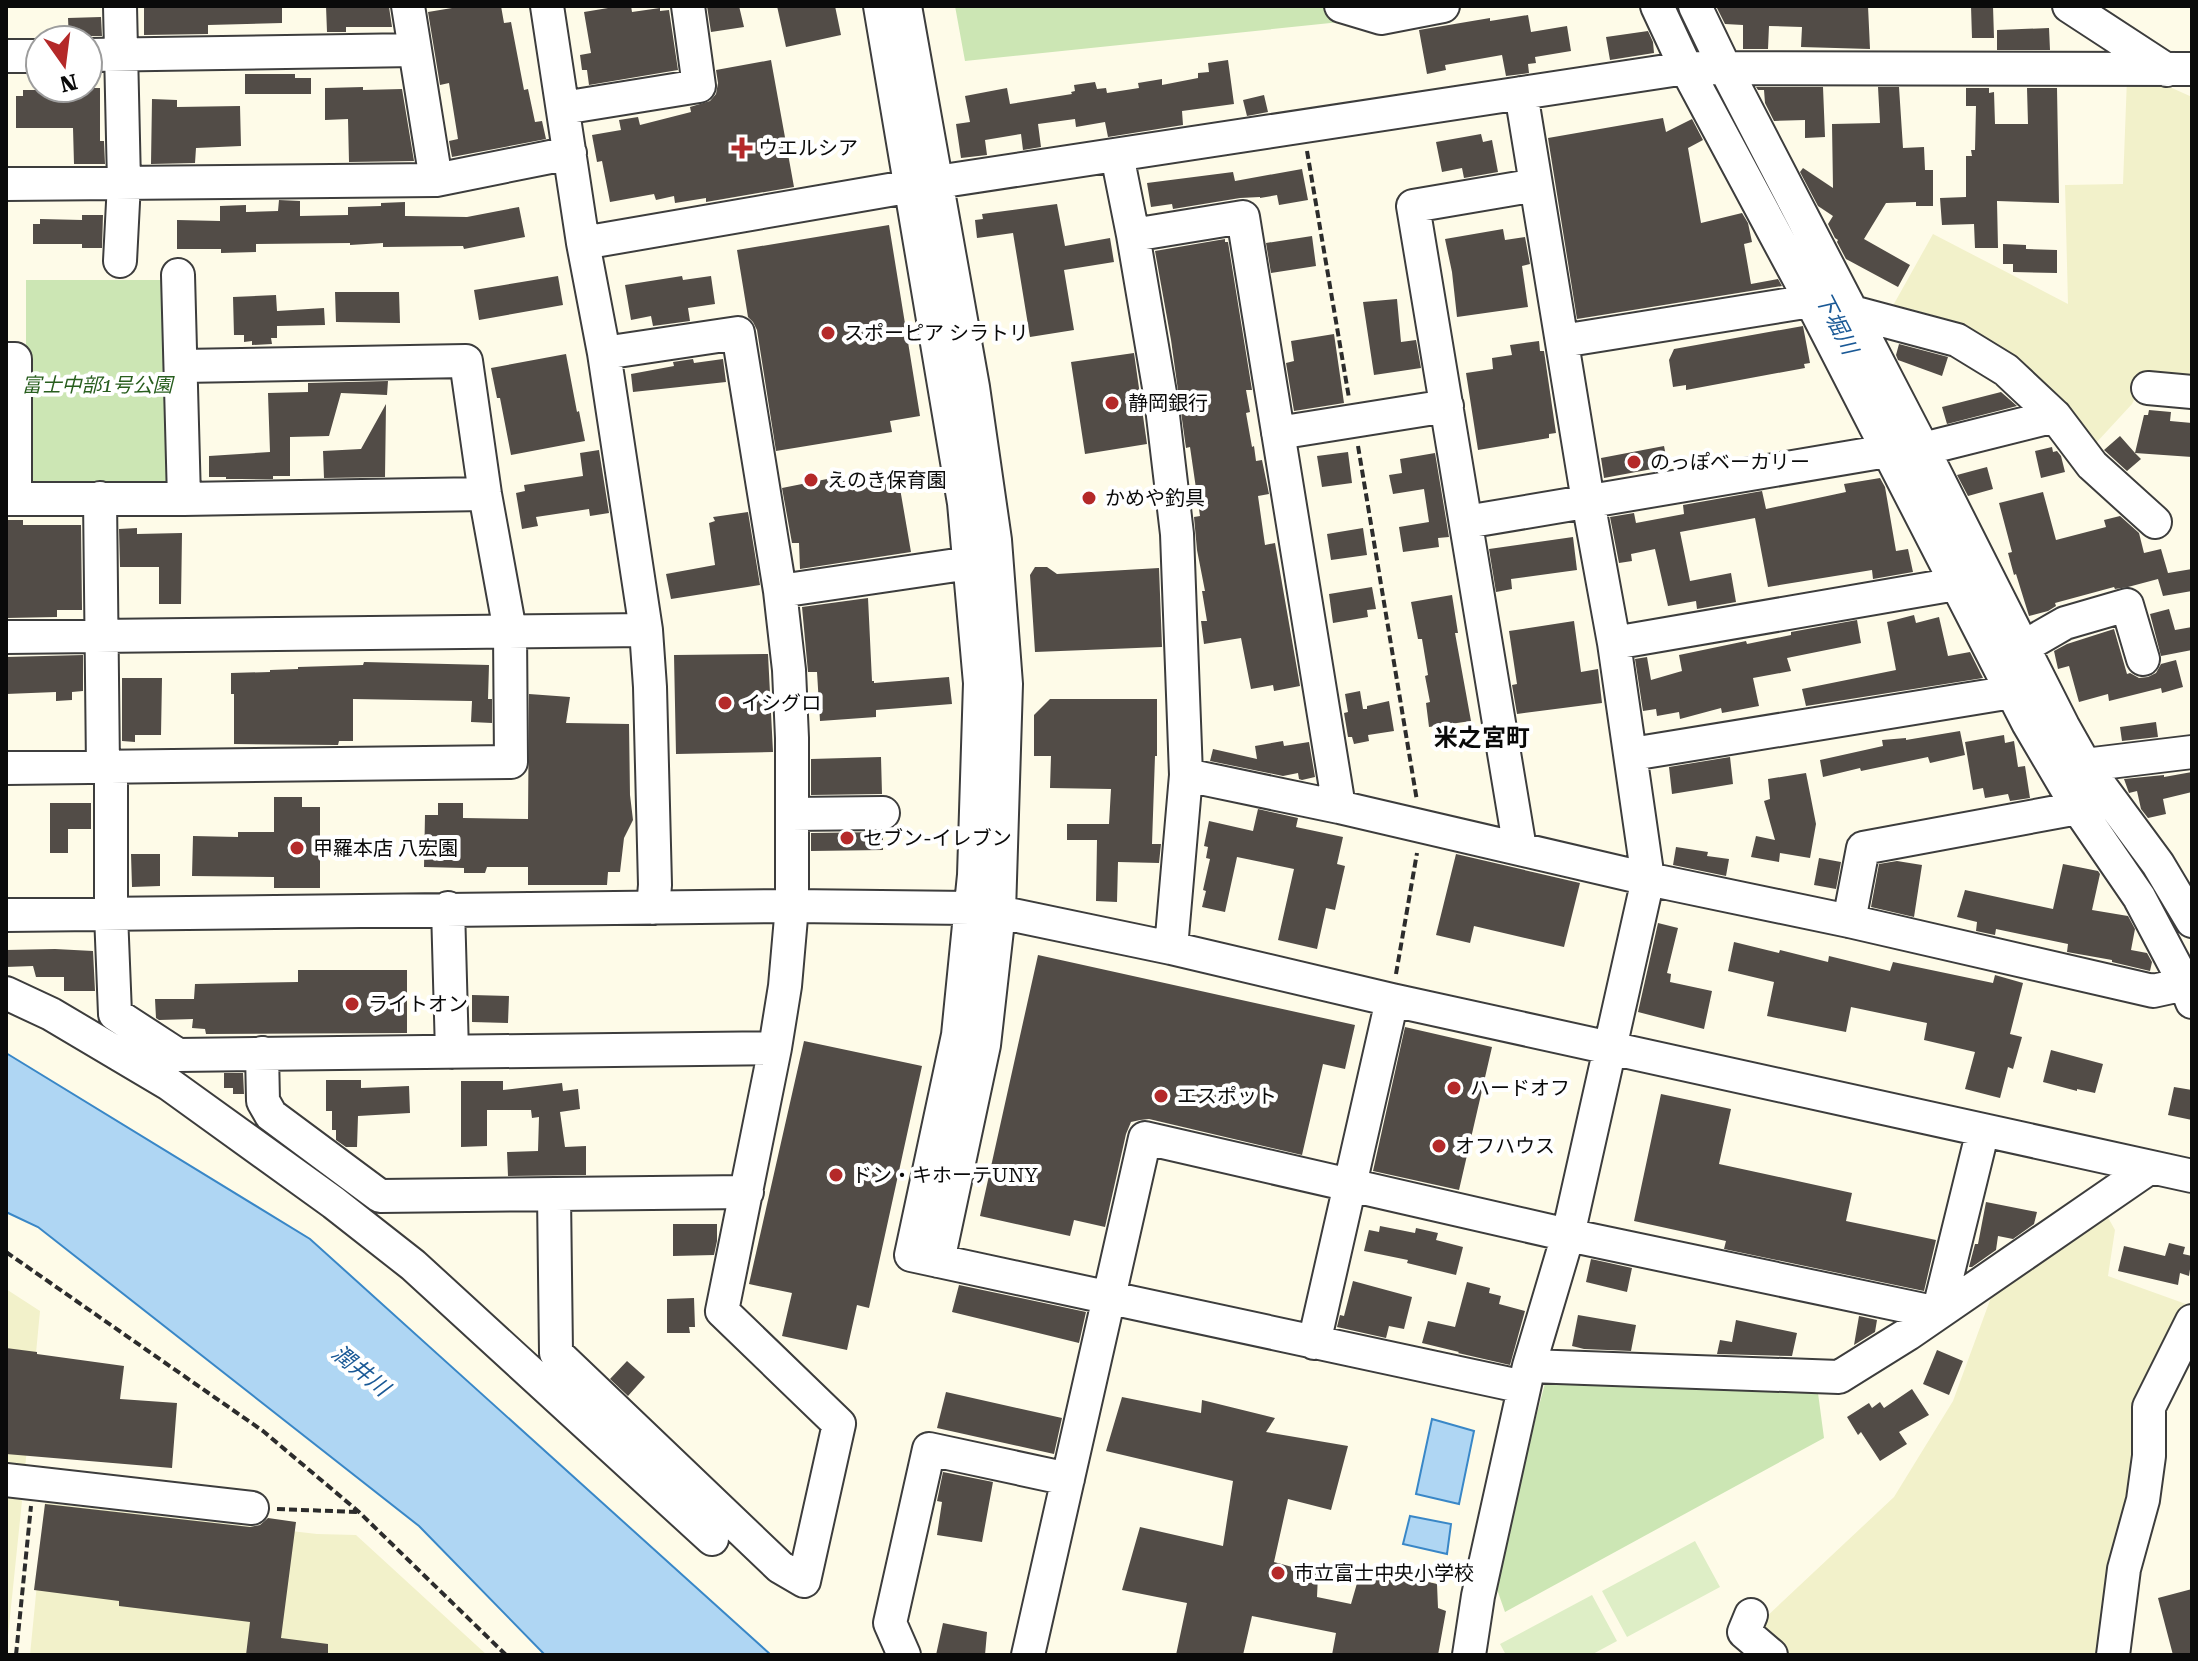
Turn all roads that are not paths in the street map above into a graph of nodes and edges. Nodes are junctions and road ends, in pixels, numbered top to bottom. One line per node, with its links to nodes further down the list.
1 (120, 6): 14 (street)
2 (408, 6): 12 (street)
3 (547, 6): 19 (street)
4 (688, 6): 19 (street)
5 (880, 6): 25 (street)
6 (905, 6): 25 (street)
7 (1341, 6): 8 (street)
8 (1443, 6)
9 (1657, 6): 16 (street)
10 (1695, 6): 15 (street)
11 (2069, 6): 17 (street)
12 (415, 50): 14 (street); 22 (street)
13 (104, 54): 14 (street)
14 (120, 54): 23 (street)
15 (1723, 66): 16 (street); 17 (street); 32 (street)
16 (1686, 68): 18 (street); 31 (street)
17 (2184, 74)
18 (1521, 93): 21 (street); 26 (street)
19 (563, 108): 20 (street)
20 (570, 153): 22 (street); 28 (street)
21 (1117, 155): 25 (street); 27 (street)
22 (436, 180): 23 (street)
23 (124, 183): 24 (street); 29 (street)
24 (6, 184)
25 (924, 184): 28 (street); 51 (street); 77 (street)
26 (1536, 185): 33 (street); 39 (street)
27 (1133, 235): 41 (street); 67 (street)
28 (583, 243): 34 (street)
29 (120, 261)
30 (178, 275): 36 (street)
31 (1811, 301): 33 (street); 43 (street)
32 (1852, 312): 40 (street); 42 (street)
33 (1562, 341): 48 (street)
34 (604, 353): 53 (street); 54 (street)
35 (6, 359): 46 (street)
36 (181, 366): 44 (street); 47 (street)
37 (2148, 388): 38 (street)
38 (2192, 392)
39 (1447, 406): 41 (street); 49 (street)
40 (2055, 416): 42 (street); 50 (street)
41 (1278, 433): 68 (street)
42 (1923, 449): 59 (street)
43 (1887, 451): 48 (street); 52 (street)
44 (485, 494): 47 (street); 55 (street)
45 (100, 498): 46 (street); 47 (street); 57 (street)
46 (11, 499)
47 (184, 499)
48 (1588, 501): 49 (street); 58 (street)
49 (1466, 522): 72 (street)
50 (2155, 522)
51 (970, 563): 53 (street); 77 (street)
52 (1956, 584): 58 (street); 59 (street)
53 (780, 591): 71 (street)
54 (646, 630): 55 (street); 76 (street)
55 (510, 631): 57 (street); 66 (street)
56 (6, 637): 57 (street)
57 (102, 637): 66 (street)
58 (1614, 643): 63 (street)
59 (2009, 655): 60 (street); 61 (street); 64 (street)
60 (2143, 659)
61 (2012, 692): 63 (street); 69 (street)
62 (2192, 752): 64 (street)
63 (1632, 754): 73 (street)
64 (2085, 765): 81 (street)
65 (6, 768): 66 (street)
66 (107, 768): 78 (street)
67 (1186, 775): 68 (street); 82 (street)
68 (1339, 807): 72 (street)
69 (2078, 808): 80 (street); 84 (street)
70 (883, 813): 71 (street)
71 (792, 814): 74 (street)
72 (1520, 849): 73 (street)
73 (1648, 879): 80 (street); 87 (street)
74 (792, 906): 76 (street); 77 (street); 86 (street)
75 (448, 908): 76 (street); 78 (street); 88 (street)
76 (653, 908)
77 (984, 910): 82 (street); 97 (street)
78 (111, 914): 79 (street); 89 (street)
79 (6, 915)
80 (1849, 921): 84 (street)
81 (2192, 921)
82 (1171, 948): 85 (street)
83 (6, 993): 105 (street)
84 (2189, 993)
85 (1392, 1000): 87 (street); 93 (street)
86 (775, 1048): 88 (street); 94 (street)
87 (1611, 1048): 90 (street); 96 (street)
88 (452, 1052): 89 (street)
89 (262, 1053): 95 (street)
90 (1983, 1130): 91 (street); 98 (street)
91 (2149, 1168): 92 (street); 98 (street)
92 (2192, 1176)
93 (1349, 1186): 96 (street); 97 (street); 100 (street)
94 (747, 1192): 95 (street); 95 (street)
95 (554, 1195)
96 (1568, 1235): 98 (street); 101 (street)
97 (1108, 1298): 100 (street); 102 (street)
98 (1938, 1313): 101 (street)
99 (2192, 1321): 111 (street)
100 (1314, 1343): 101 (street)
101 (1526, 1376): 109 (street)
102 (1068, 1479): 107 (street); 108 (street)
103 (20, 1481): 104 (street)
104 (252, 1508)
105 (712, 1539)
106 (1751, 1615): 110 (street)
107 (904, 1655)
108 (1028, 1655)
109 (1469, 1655)
110 (1771, 1655)
111 (2113, 1655)

